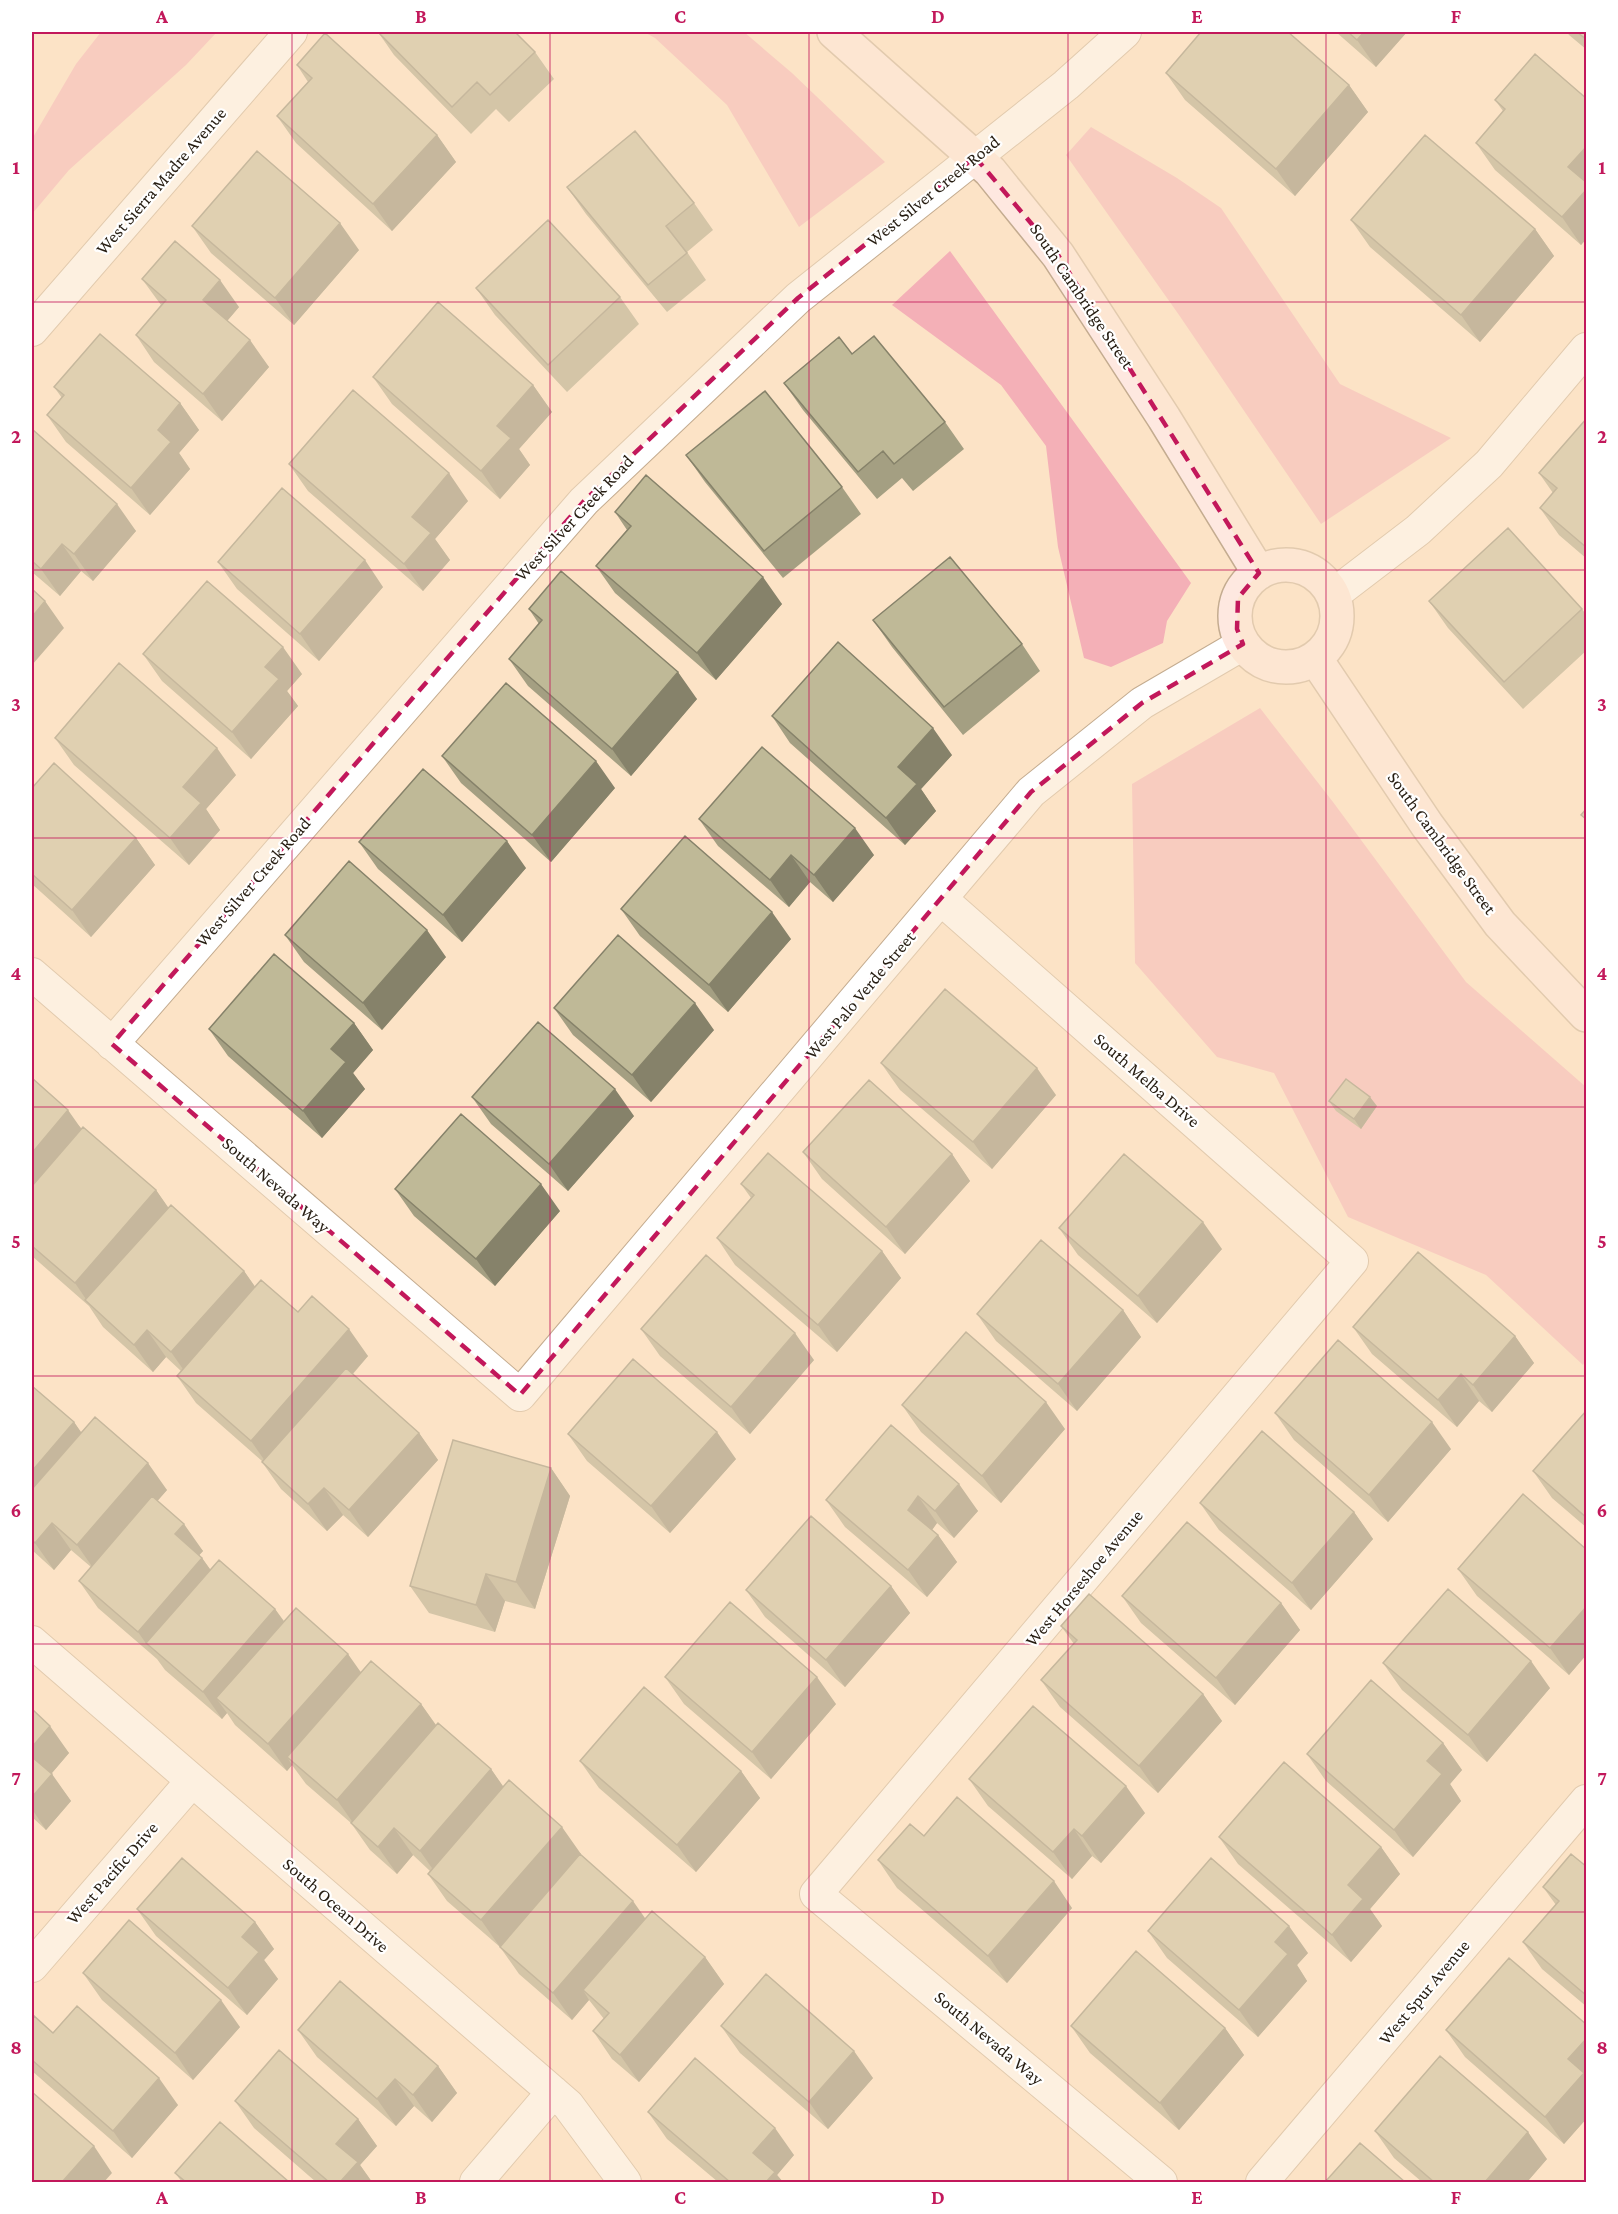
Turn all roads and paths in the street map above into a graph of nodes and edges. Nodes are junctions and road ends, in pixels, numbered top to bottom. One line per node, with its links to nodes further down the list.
1 (291, 32): 5 (street, West Sierra Madre Avenue)
2 (834, 32): 4 (street, South Cambridge Street)
3 (1125, 32): 4 (street, West Silver Creek Road)
4 (975, 158): 7 (street, South Cambridge Street); 14 (street, West Silver Creek Road)
5 (32, 330)
6 (1587, 349): 8 (street)
7 (1259, 573): 8 (street); 9 (street)
8 (1333, 595): 10 (street)
9 (1243, 644): 10 (street); 11 (street, West Palo Verde Street)
10 (1315, 658): 13 (street, South Cambridge Street)
11 (941, 899): 15 (street, South Melba Drive); 16 (street, West Palo Verde Street)
12 (32, 974): 14 (street, South Nevada Way)
13 (1587, 1015)
14 (112, 1044): 16 (street, South Nevada Way)
15 (1352, 1261): 20 (street, West Horseshoe Avenue)
16 (520, 1395)
17 (32, 1642): 18 (street, South Ocean Drive)
18 (192, 1781): 21 (street, West Pacific Drive); 22 (street, South Ocean Drive)
19 (1587, 1801): 26 (street, West Spur Avenue)
20 (816, 1894): 25 (street, South Nevada Way)
21 (32, 1966)
22 (553, 2092): 23 (street); 24 (street, South Ocean Drive)
23 (476, 2182)
24 (625, 2182)
25 (1161, 2182)
26 (1262, 2182)

